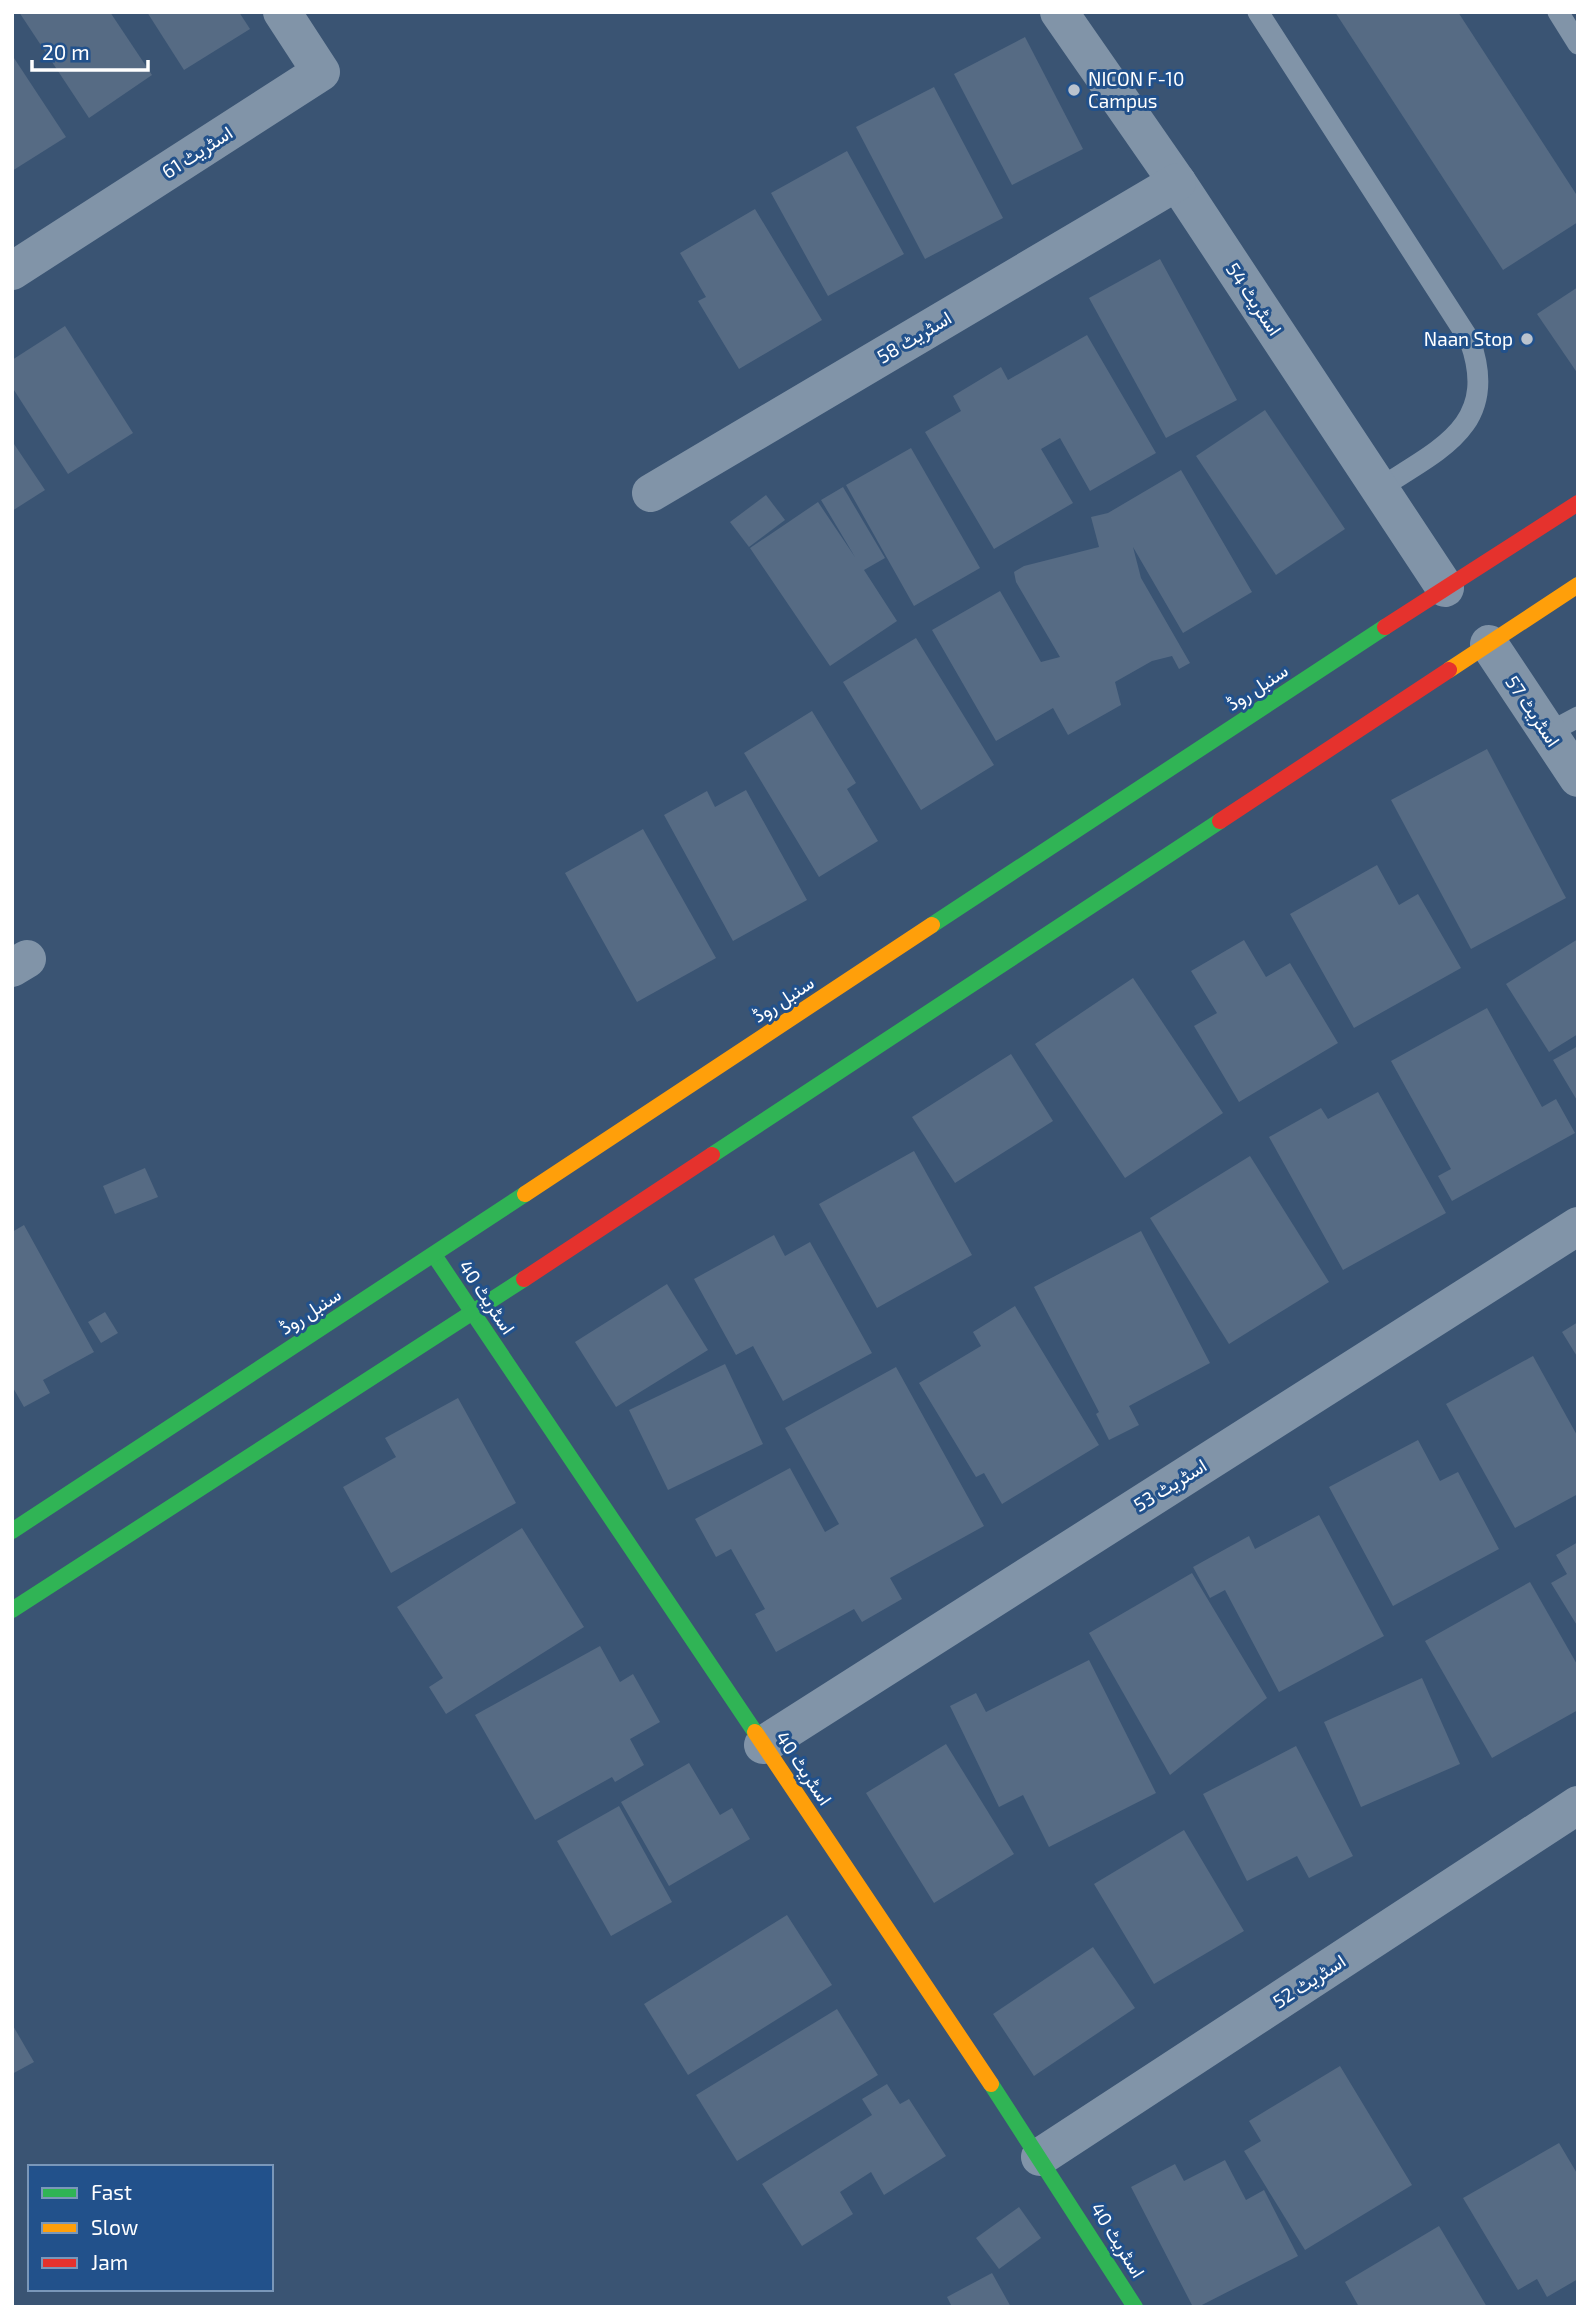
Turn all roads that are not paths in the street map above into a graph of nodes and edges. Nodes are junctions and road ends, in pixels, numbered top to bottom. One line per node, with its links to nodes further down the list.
1 (282, 12): 7 (street, اسٹریٹ 61)
2 (1059, 12): 6 (street, اسٹریٹ 54)
3 (1258, 12): 8 (lane)
4 (1558, 12): 5 (lane)
5 (1578, 44)
6 (1177, 182): 8 (street, اسٹریٹ 54); 9 (street, اسٹریٹ 58)
7 (12, 271)
8 (1380, 488): 12 (street, اسٹریٹ 54)
9 (651, 493)
10 (1578, 503): 12 (street, سنبل روڈ)
11 (1578, 586): 13 (street)
12 (1445, 588): 17 (street, سنبل روڈ)
13 (1489, 644): 14 (street, اسٹریٹ 57); 18 (street)
14 (1563, 725): 15 (street, اسٹریٹ 57)
15 (1578, 778)
16 (1578, 1226): 21 (street, اسٹریٹ 53)
17 (434, 1255): 18 (street, اسٹریٹ 40); 19 (street, سنبل روڈ)
18 (473, 1313): 20 (street); 21 (street, اسٹریٹ 40)
19 (12, 1531)
20 (12, 1610)
21 (763, 1745): 23 (street, اسٹریٹ 40)
22 (1578, 1805): 23 (street, اسٹریٹ 52)
23 (1040, 2157): 24 (street, اسٹریٹ 40)
24 (1135, 2307)

